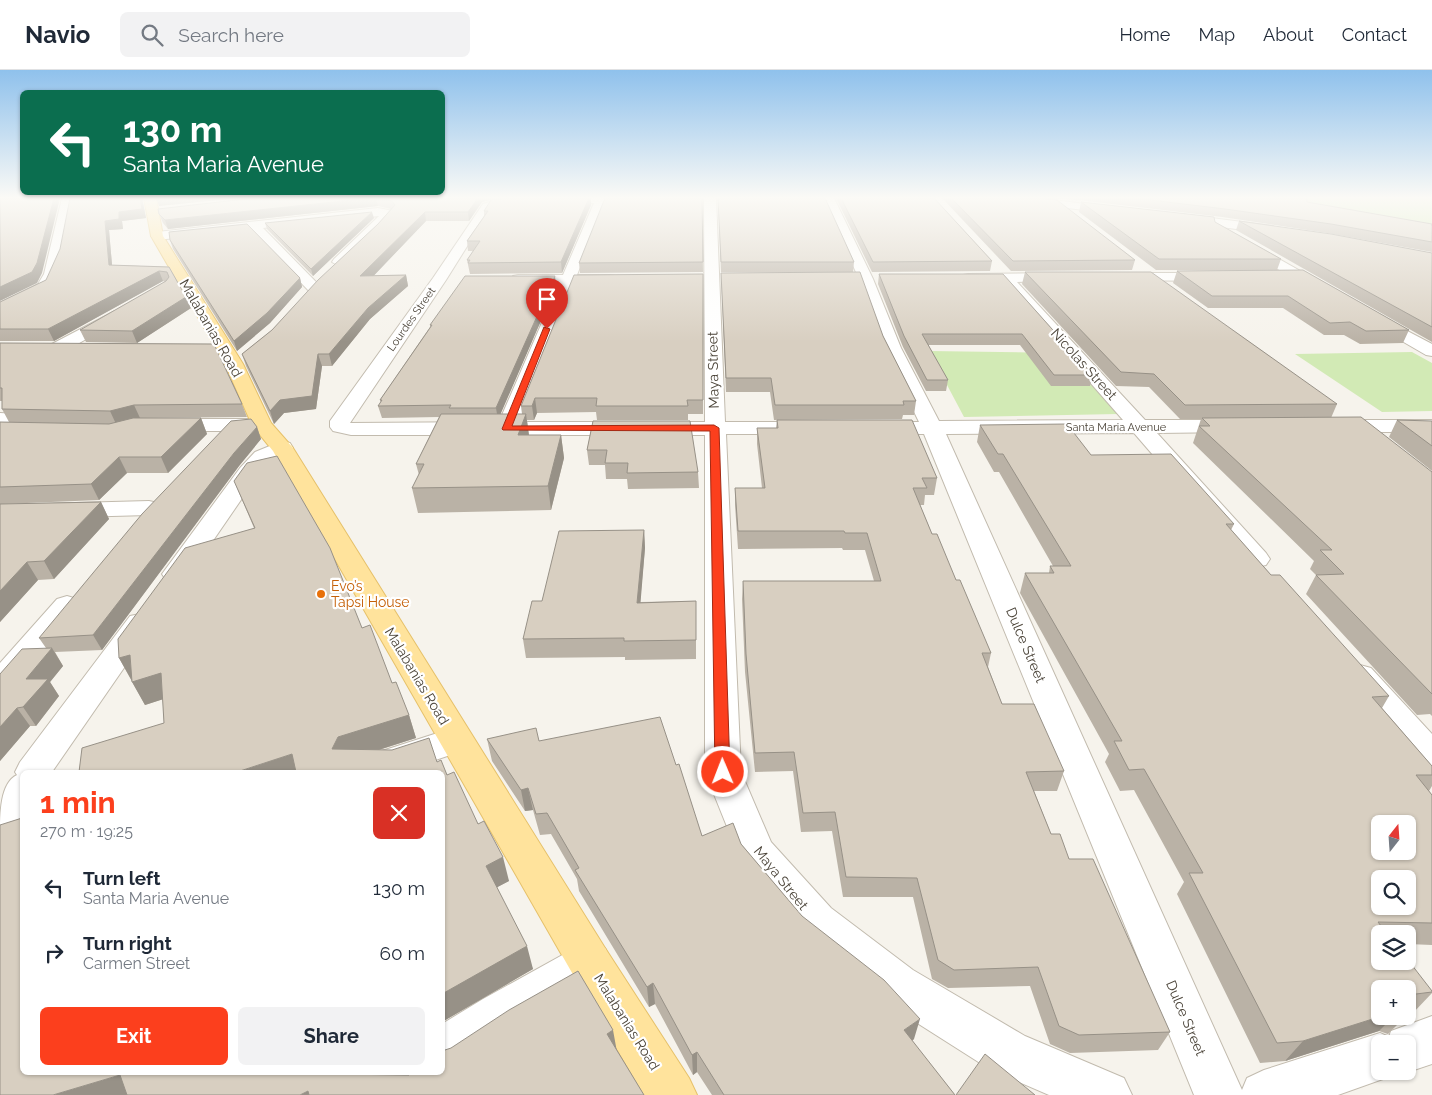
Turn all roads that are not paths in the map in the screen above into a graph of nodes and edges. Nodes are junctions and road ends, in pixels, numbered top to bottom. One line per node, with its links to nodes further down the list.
1 (57, 246): 30 (street)
2 (173, 246): 39 (main road, Malabanias Road)
3 (278, 246): 24 (street)
4 (355, 246): 24 (street)
5 (461, 246): 25 (street, Lourdes Street)
6 (581, 246): 23 (street)
7 (712, 246): 47 (street, Maya Street)
8 (851, 246): 45 (street, Dulce Street)
9 (1249, 246): 13 (street)
10 (985, 256): 14 (street, Nicolas Street)
11 (1129, 259): 17 (street)
12 (1271, 276): 13 (street)
13 (1300, 276): 27 (street)
14 (1005, 277): 15 (street); 20 (street); 46 (street, Nicolas Street)
15 (1074, 277)
16 (1103, 277): 17 (street)
17 (1152, 277): 18 (street); 26 (street)
18 (1231, 277)
19 (625, 278): 23 (street)
20 (955, 278)
21 (459, 279): 25 (street)
22 (508, 279): 23 (street)
23 (567, 279): 50 (street)
24 (320, 280): 28 (street)
25 (439, 280): 50 (street, Lourdes Street)
26 (1176, 294)
27 (1333, 295)
28 (302, 301)
29 (130, 307): 33 (street)
30 (0, 309)
31 (1366, 314): 35 (street)
32 (38, 349): 33 (street)
33 (56, 349): 34 (street)
34 (94, 349)
35 (1432, 351)
36 (1334, 410): 43 (street)
37 (0, 419): 51 (street)
38 (230, 425): 39 (street); 40 (street); 53 (street)
39 (262, 425): 54 (main road, Malabanias Road)
40 (149, 426)
41 (1259, 426): 46 (street, Santa Maria Avenue)
42 (1318, 426): 43 (street)
43 (1358, 426): 44 (street); 52 (street)
44 (1432, 426)
45 (932, 427): 46 (street, Santa Maria Avenue); 49 (street, Santa Maria Avenue); 76 (street, Dulce Street)
46 (1140, 427): 57 (street, Nicolas Street)
47 (714, 428): 48 (street); 50 (street); 75 (street, Maya Street)
48 (833, 428)
49 (863, 428)
50 (506, 429)
51 (0, 430)
52 (1380, 444)
53 (210, 446)
54 (282, 448): 61 (main road, Malabanias Road); 63 (street)
55 (0, 512): 56 (street)
56 (131, 530)
57 (1270, 574)
58 (81, 589): 60 (street)
59 (1348, 662): 62 (street)
60 (0, 684)
61 (456, 740): 64 (street); 67 (main road, Malabanias Road)
62 (1432, 757)
63 (34, 770)
64 (367, 770)
65 (20, 791): 66 (street)
66 (0, 819)
67 (590, 963): 70 (street); 74 (main road, Malabanias Road)
68 (1432, 1040): 69 (street)
69 (1416, 1045)
70 (445, 1049)
71 (1371, 1060): 77 (street)
72 (405, 1075): 73 (street)
73 (375, 1095)
74 (672, 1095)
75 (1107, 1095)
76 (1219, 1095)
77 (1264, 1095)

